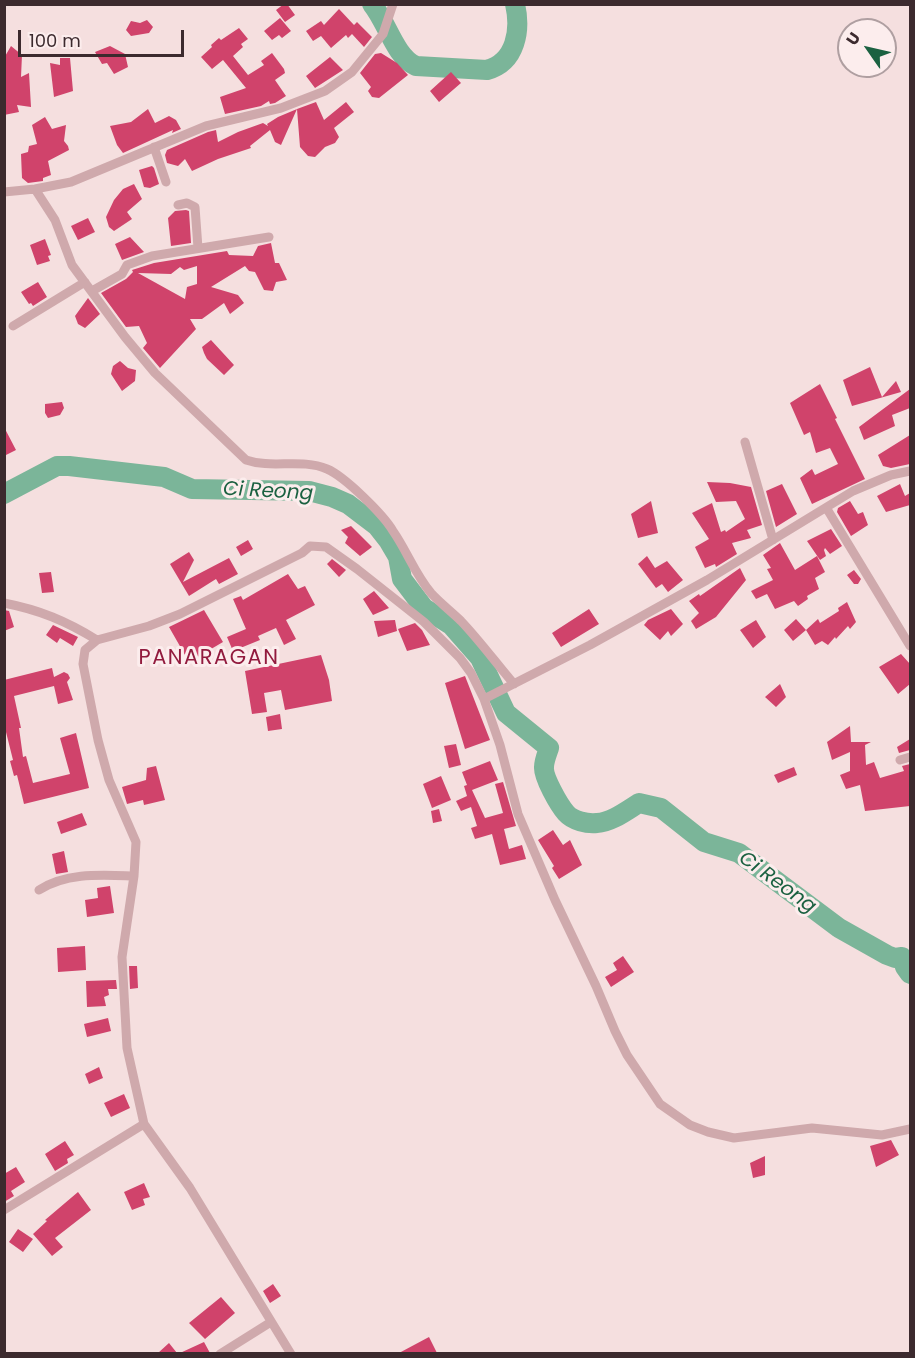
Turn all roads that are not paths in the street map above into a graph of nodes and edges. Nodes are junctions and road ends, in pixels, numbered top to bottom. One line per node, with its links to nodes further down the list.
1 (393, 4): 2 (street)
2 (154, 147): 3 (street); 4 (street)
3 (166, 182)
4 (35, 189): 5 (street); 9 (street)
5 (4, 192)
6 (178, 205): 8 (street)
7 (269, 237): 8 (street)
8 (198, 248): 10 (street)
9 (85, 282): 10 (street); 11 (street)
10 (92, 291): 19 (street)
11 (13, 326)
12 (745, 442): 15 (street)
13 (910, 471): 14 (street)
14 (827, 509): 15 (street); 18 (street)
15 (773, 540): 19 (street)
16 (4, 603): 17 (street)
17 (97, 640): 20 (street); 21 (street)
18 (910, 646)
19 (512, 686): 20 (street)
20 (488, 697): 24 (street)
21 (134, 876): 22 (street); 23 (street)
22 (39, 890)
23 (144, 1124): 25 (street); 26 (street)
24 (910, 1129)
25 (4, 1210)
26 (271, 1322): 27 (street); 28 (street)
27 (220, 1353)
28 (291, 1353)

